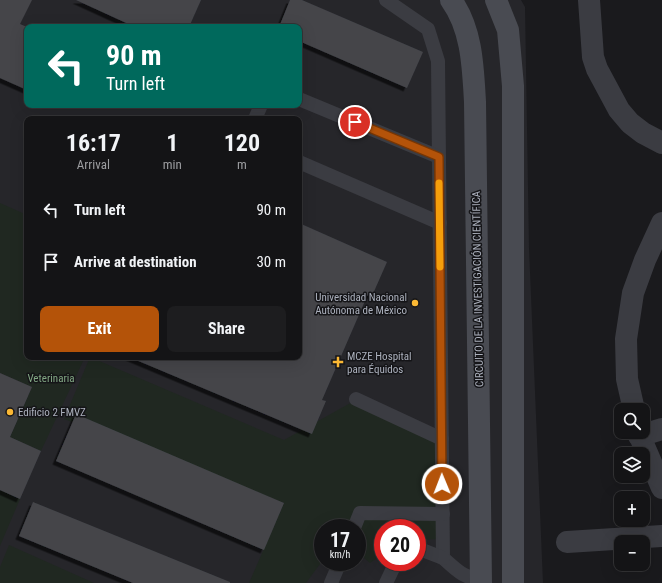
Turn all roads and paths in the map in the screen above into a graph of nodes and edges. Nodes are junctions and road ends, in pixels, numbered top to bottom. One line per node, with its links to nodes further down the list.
1 (386, 0): 7 (lane)
2 (451, 0): 26 (street, CIRCUITO DE LA INVESTIGACIÓN CIENTÍFICA)
3 (496, 0): 29 (street)
4 (589, 0): 6 (street)
5 (302, 100): 7 (lane)
6 (662, 143)
7 (439, 157): 9 (lane)
8 (302, 163): 9 (lane)
9 (440, 223): 15 (lane)
10 (662, 223): 12 (street)
11 (356, 399): 15 (lane)
12 (632, 403)
13 (662, 429): 14 (street)
14 (650, 432)
15 (442, 439): 18 (lane)
16 (641, 439): 17 (street)
17 (662, 488)
18 (443, 514): 19 (lane); 23 (lane)
19 (358, 519)
20 (662, 536): 21 (street)
21 (567, 542)
22 (426, 551): 23 (lane)
23 (443, 558): 26 (lane)
24 (336, 571): 27 (lane)
25 (392, 571): 28 (lane)
26 (481, 581)
27 (331, 583)
28 (386, 583)
29 (513, 583)

